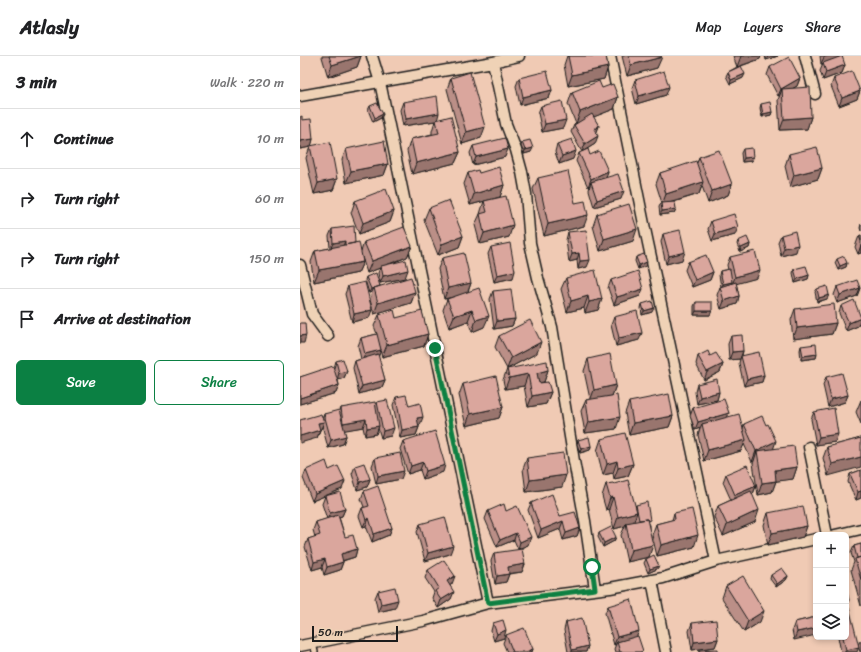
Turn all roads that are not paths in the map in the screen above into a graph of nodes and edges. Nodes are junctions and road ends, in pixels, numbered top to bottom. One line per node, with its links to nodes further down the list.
1 (372, 56): 7 (street)
2 (519, 56): 6 (street)
3 (610, 56): 17 (street)
4 (805, 56): 8 (street)
5 (470, 61): 6 (street); 7 (street)
6 (493, 62): 19 (street)
7 (380, 82): 9 (street); 20 (street)
8 (815, 94)
9 (300, 96)
10 (300, 265): 11 (street)
11 (328, 336)
12 (809, 447): 14 (street)
13 (861, 529): 15 (street)
14 (826, 532)
15 (848, 532)
16 (813, 540): 17 (street)
17 (716, 561): 18 (street)
18 (652, 580): 19 (street); 23 (street)
19 (595, 589): 20 (street)
20 (488, 603): 22 (street)
21 (300, 646): 22 (street)
22 (314, 648)
23 (666, 652)

